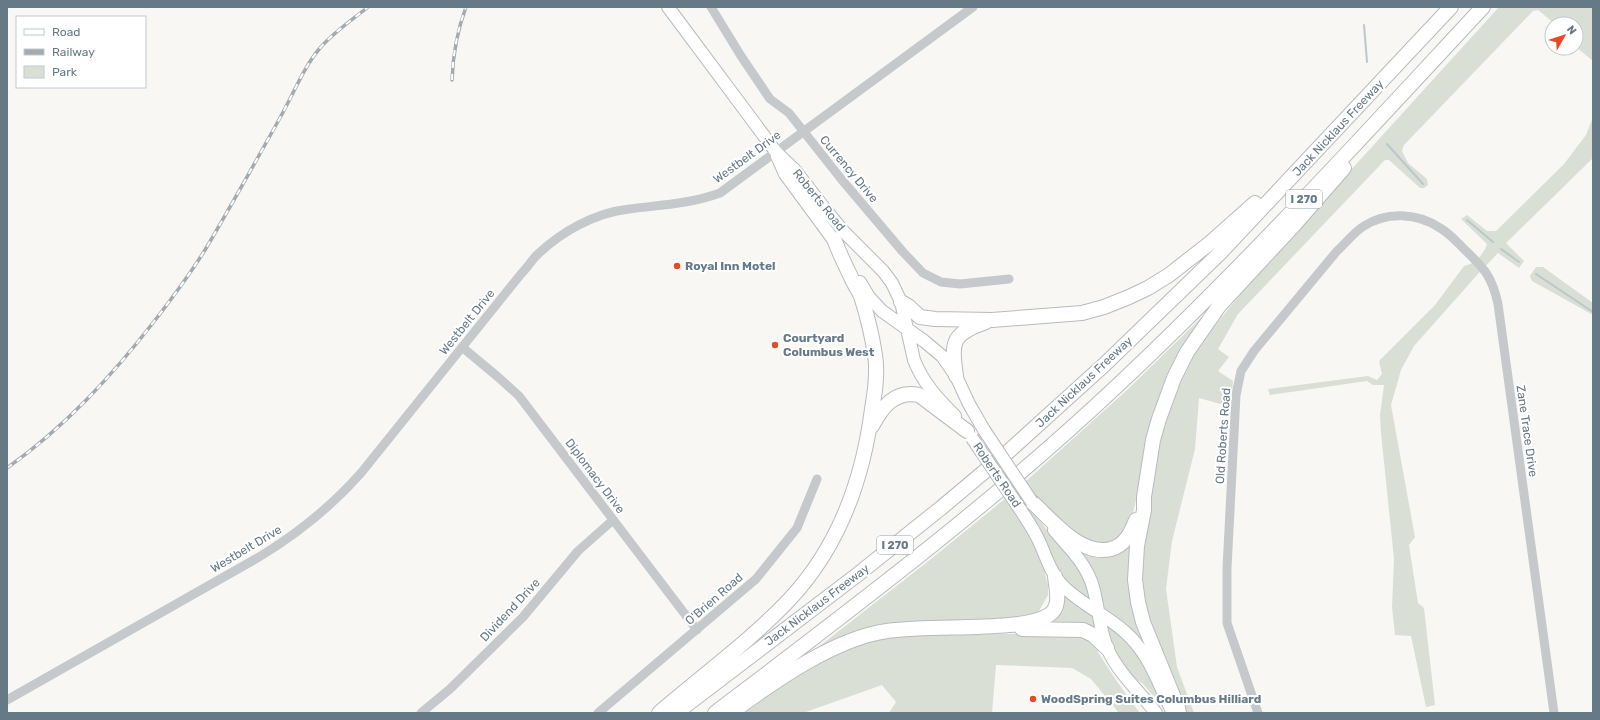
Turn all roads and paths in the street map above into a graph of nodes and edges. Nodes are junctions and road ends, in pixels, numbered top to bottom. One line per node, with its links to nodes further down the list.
1 (668, 7): 9 (main road, Roberts Road)
2 (711, 7): 7 (street, Currency Drive)
3 (973, 7): 7 (street, Westbelt Drive)
4 (1451, 7): 8 (highway, Jack Nicklaus Freeway / I 270)
5 (1483, 7): 6 (highway, Jack Nicklaus Freeway / I 270)
6 (1408, 88): 21 (highway); 34 (highway, Jack Nicklaus Freeway / I 270)
7 (803, 132): 9 (street, Westbelt Drive); 12 (street, Currency Drive)
8 (1322, 145): 14 (highway); 33 (highway, Jack Nicklaus Freeway / I 270)
9 (776, 152): 11 (main road, Roberts Road); 13 (main road, Roberts Road); 16 (street, Westbelt Drive)
10 (1388, 217): 39 (street, Old Roberts Road); 40 (street, Zane Trace Drive)
11 (834, 239): 15 (main road, Roberts Road); 18 (highway)
12 (1009, 279)
13 (901, 302): 14 (highway); 15 (main road, Roberts Road)
14 (992, 320): 17 (highway)
15 (907, 329): 17 (main road, Roberts Road); 19 (main road, Roberts Road)
16 (462, 347): 23 (street, Diplomacy Drive); 29 (street, Westbelt Drive)
17 (956, 376): 22 (main road, Roberts Road, bridge)
18 (870, 430): 19 (highway); 32 (highway)
19 (969, 435): 24 (main road, Roberts Road, bridge)
20 (817, 479): 27 (street, O'Brien Road)
21 (1144, 498): 22 (highway); 38 (highway)
22 (1032, 502): 25 (main road, Roberts Road)
23 (613, 520): 27 (street, Diplomacy Drive); 30 (street, Dividend Drive)
24 (1055, 576): 25 (main road, Roberts Road); 26 (highway)
25 (1099, 614): 28 (main road, Roberts Road); 37 (main road, Roberts Road)
26 (996, 627): 28 (highway); 35 (highway)
27 (697, 630): 31 (street, O'Brien Road)
28 (1107, 648): 36 (main road, Roberts Road)
29 (7, 700)
30 (421, 713)
31 (598, 713)
32 (659, 713)
33 (676, 713)
34 (715, 713)
35 (730, 713)
36 (1156, 713)
37 (1173, 713)
38 (1179, 713)
39 (1258, 713)
40 (1554, 713)

